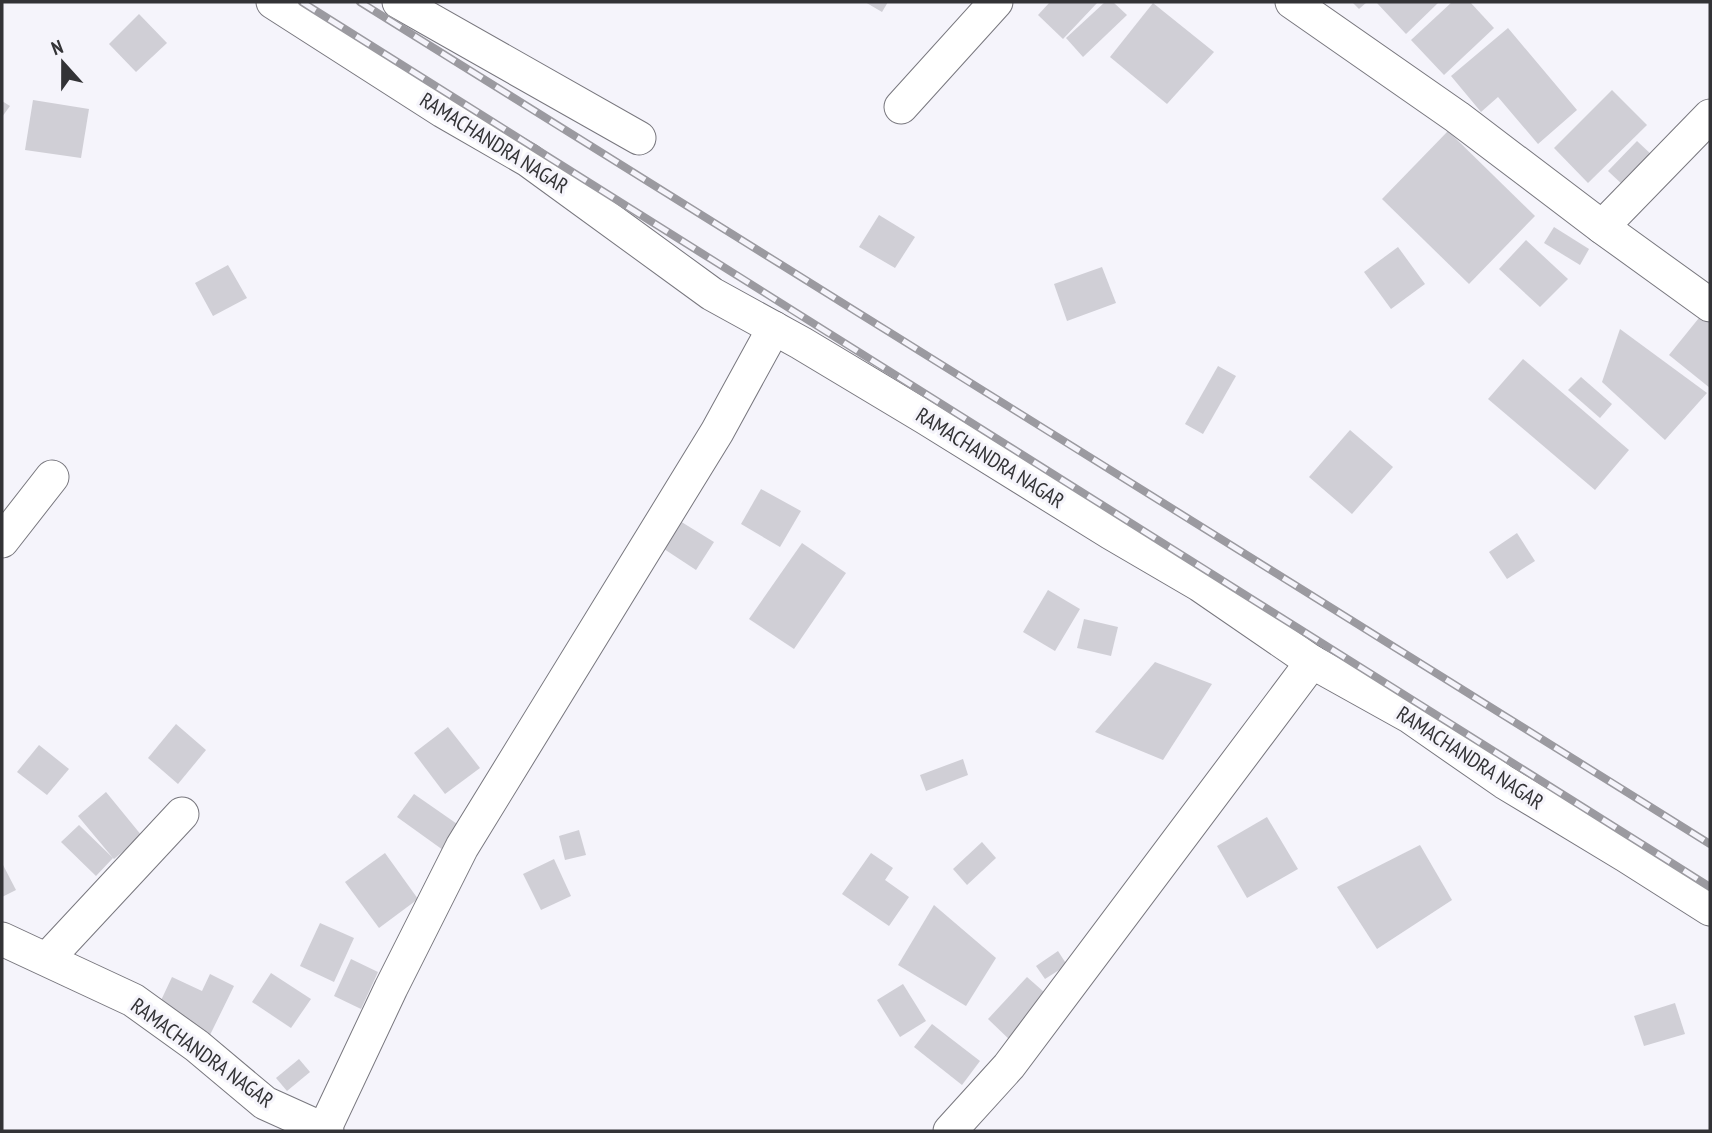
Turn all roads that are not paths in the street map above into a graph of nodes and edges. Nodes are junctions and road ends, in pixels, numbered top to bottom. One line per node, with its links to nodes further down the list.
1 (273, 2): 10 (street, RAMACHANDRA NAGAR)
2 (399, 2): 7 (street)
3 (996, 2): 5 (street)
4 (1292, 2): 8 (street)
5 (901, 107)
6 (1710, 116): 8 (street)
7 (639, 138)
8 (1602, 227): 9 (street)
9 (1710, 305)
10 (774, 328): 13 (street, RAMACHANDRA NAGAR); 18 (street)
11 (52, 477): 12 (street)
12 (2, 541)
13 (1312, 662): 15 (street, RAMACHANDRA NAGAR); 19 (street)
14 (182, 814): 17 (street)
15 (1710, 909)
16 (2, 940): 17 (street, RAMACHANDRA NAGAR)
17 (47, 960): 18 (street, RAMACHANDRA NAGAR)
18 (325, 1130)
19 (950, 1131)

